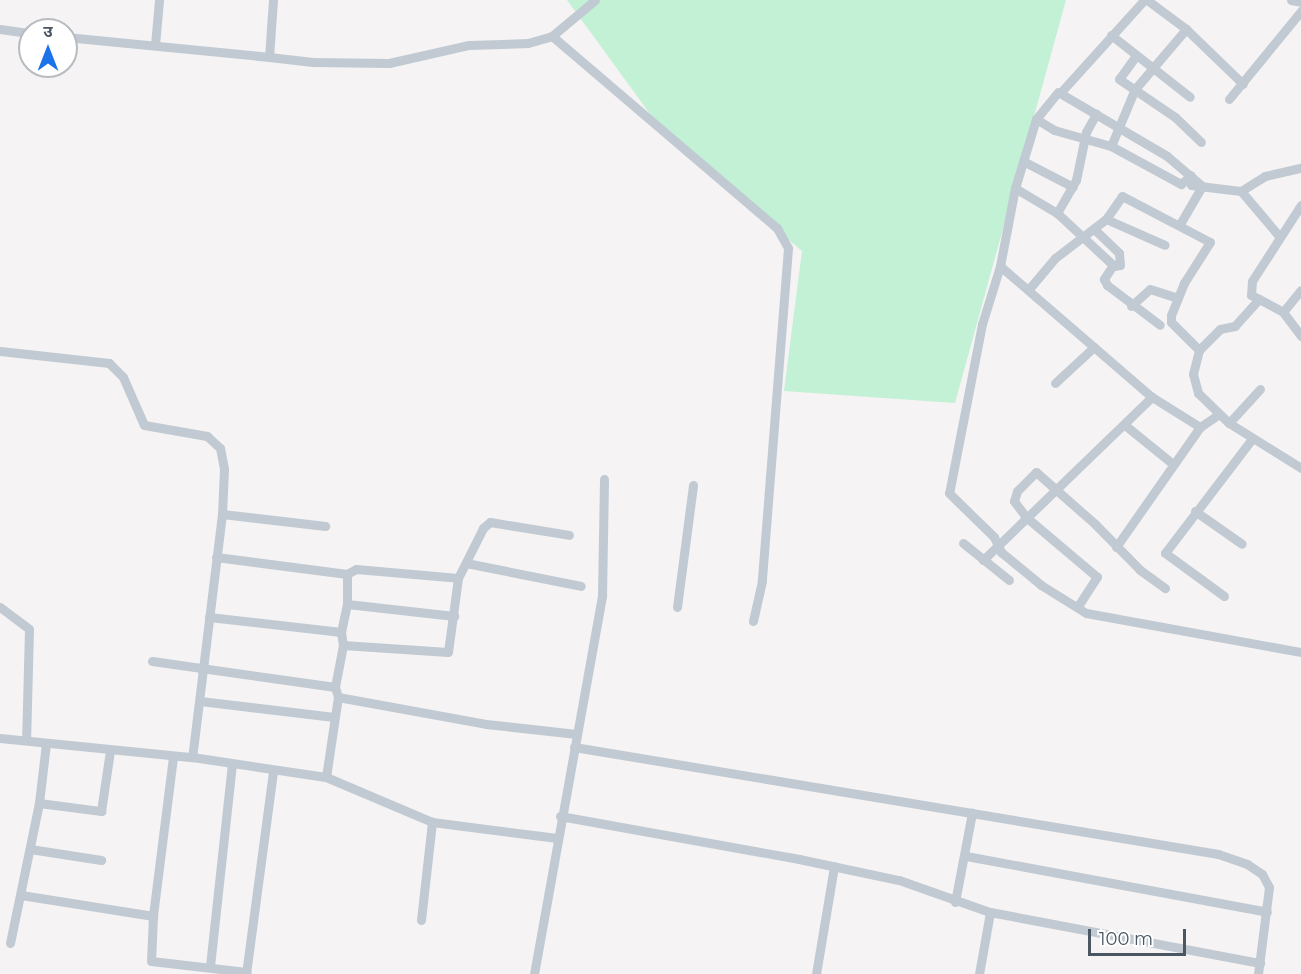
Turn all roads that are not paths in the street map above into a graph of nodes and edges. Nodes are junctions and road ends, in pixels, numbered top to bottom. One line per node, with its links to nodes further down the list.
1 (159, 0): 14 (street)
2 (273, 0): 15 (street)
3 (595, 0): 12 (street)
4 (1145, 0): 9 (street); 11 (street)
5 (1291, 0): 6 (street)
6 (1301, 2)
7 (1301, 10): 18 (street)
8 (0, 29): 10 (street)
9 (1186, 29): 17 (street); 18 (street)
10 (18, 31)
11 (1111, 35): 16 (street); 20 (street)
12 (552, 36): 15 (street); 95 (street)
13 (78, 38): 14 (street)
14 (155, 45): 15 (street)
15 (268, 57)
16 (1135, 57): 17 (street); 19 (street)
17 (1150, 68): 19 (street); 21 (street)
18 (1243, 84): 22 (street)
19 (1135, 89): 25 (street); 27 (street)
20 (1061, 92): 23 (street); 24 (street)
21 (1190, 97)
22 (1229, 99)
23 (1096, 114): 25 (street); 26 (street)
24 (1036, 119): 26 (street); 29 (street)
25 (1120, 126): 28 (street); 31 (street)
26 (1085, 140): 28 (street); 33 (street)
27 (1201, 142)
28 (1111, 146): 31 (street)
29 (1023, 161): 33 (street); 35 (street)
30 (1301, 168): 36 (street)
31 (1191, 175): 34 (street)
32 (1191, 185): 34 (street)
33 (1073, 186): 38 (street)
34 (1202, 186): 36 (street); 40 (street)
35 (1015, 188): 38 (street); 46 (street)
36 (1240, 191): 43 (street)
37 (1301, 205): 43 (street)
38 (1057, 213): 42 (street)
39 (1106, 219): 40 (street); 41 (street); 44 (street)
40 (1180, 224): 49 (street)
41 (1094, 229): 42 (street); 45 (street)
42 (1082, 235): 45 (street); 47 (street)
43 (1279, 237): 50 (street)
44 (1166, 245)
45 (1113, 265): 51 (street)
46 (1000, 266): 47 (street); 78 (street)
47 (1029, 289): 55 (street)
48 (1301, 290): 52 (street)
49 (1177, 298): 51 (street); 56 (street)
50 (1259, 299): 52 (street); 56 (street)
51 (1131, 306): 53 (street)
52 (1283, 312): 54 (street)
53 (1160, 325)
54 (1301, 336)
55 (1094, 347): 58 (street); 60 (street)
56 (1200, 350): 61 (street)
57 (0, 351): 72 (street)
58 (1055, 383)
59 (1260, 389): 62 (street)
60 (1152, 397): 63 (street); 64 (street)
61 (1219, 414): 62 (street); 64 (street)
62 (1229, 423): 65 (street)
63 (1126, 426): 66 (street); 70 (street)
64 (1200, 427): 66 (street)
65 (1252, 439): 67 (street); 71 (street)
66 (1173, 464): 79 (street)
67 (1301, 468)
68 (604, 479): 105 (street)
69 (693, 485): 92 (street)
70 (1057, 489): 73 (street); 73 (street); 79 (street)
71 (1195, 511): 77 (street); 88 (street)
72 (222, 514): 74 (street); 80 (street)
73 (1026, 517): 78 (street); 90 (street)
74 (325, 526)
75 (569, 535): 82 (street)
76 (963, 543): 81 (street)
77 (1242, 544)
78 (997, 545): 81 (street); 90 (street)
79 (1116, 547): 87 (street)
80 (216, 557): 83 (street); 94 (street)
81 (983, 560): 85 (street)
82 (466, 563): 84 (street); 86 (street)
83 (347, 574): 84 (street); 89 (street)
84 (458, 578): 93 (street)
85 (1009, 580)
86 (581, 586)
87 (1165, 588)
88 (1224, 596)
89 (347, 604): 93 (street); 96 (street)
90 (1078, 606): 98 (street)
91 (0, 607): 107 (street)
92 (677, 607)
93 (454, 616): 97 (street)
94 (208, 617): 96 (street); 100 (street)
95 (753, 621)
96 (340, 632): 97 (street)
97 (343, 645): 101 (street)
98 (1301, 652)
99 (152, 662): 100 (street)
100 (202, 669): 101 (street); 103 (street)
101 (335, 687): 102 (street)
102 (338, 697): 104 (street); 105 (street)
103 (200, 701): 104 (street); 112 (street)
104 (334, 717): 115 (street)
105 (576, 734): 109 (street)
106 (0, 738): 107 (street)
107 (26, 740): 108 (street)
108 (46, 743): 110 (street); 116 (street)
109 (574, 747): 117 (street); 118 (street)
110 (110, 751): 111 (street); 116 (street)
111 (173, 757): 112 (street); 129 (street)
112 (192, 757): 113 (street)
113 (232, 764): 114 (street); 133 (street)
114 (273, 771): 115 (street); 134 (street)
115 (326, 777): 119 (street)
116 (39, 803): 121 (street)
117 (972, 813): 122 (street); 128 (street)
118 (560, 816): 120 (street); 124 (street)
119 (432, 822): 120 (street); 130 (street)
120 (557, 838): 135 (street)
121 (30, 849): 123 (street); 125 (street)
122 (966, 856): 126 (street); 128 (street)
123 (101, 860)
124 (834, 866): 126 (street); 136 (street)
125 (21, 895): 129 (street); 131 (street)
126 (955, 902): 127 (street)
127 (990, 912): 132 (street); 137 (street)
128 (1267, 912): 132 (street)
129 (153, 916): 133 (street)
130 (421, 920)
131 (10, 943)
132 (1260, 963): 138 (street)
133 (210, 966): 134 (street)
134 (246, 973)
135 (534, 974)
136 (816, 974)
137 (979, 974)
138 (1258, 974)

